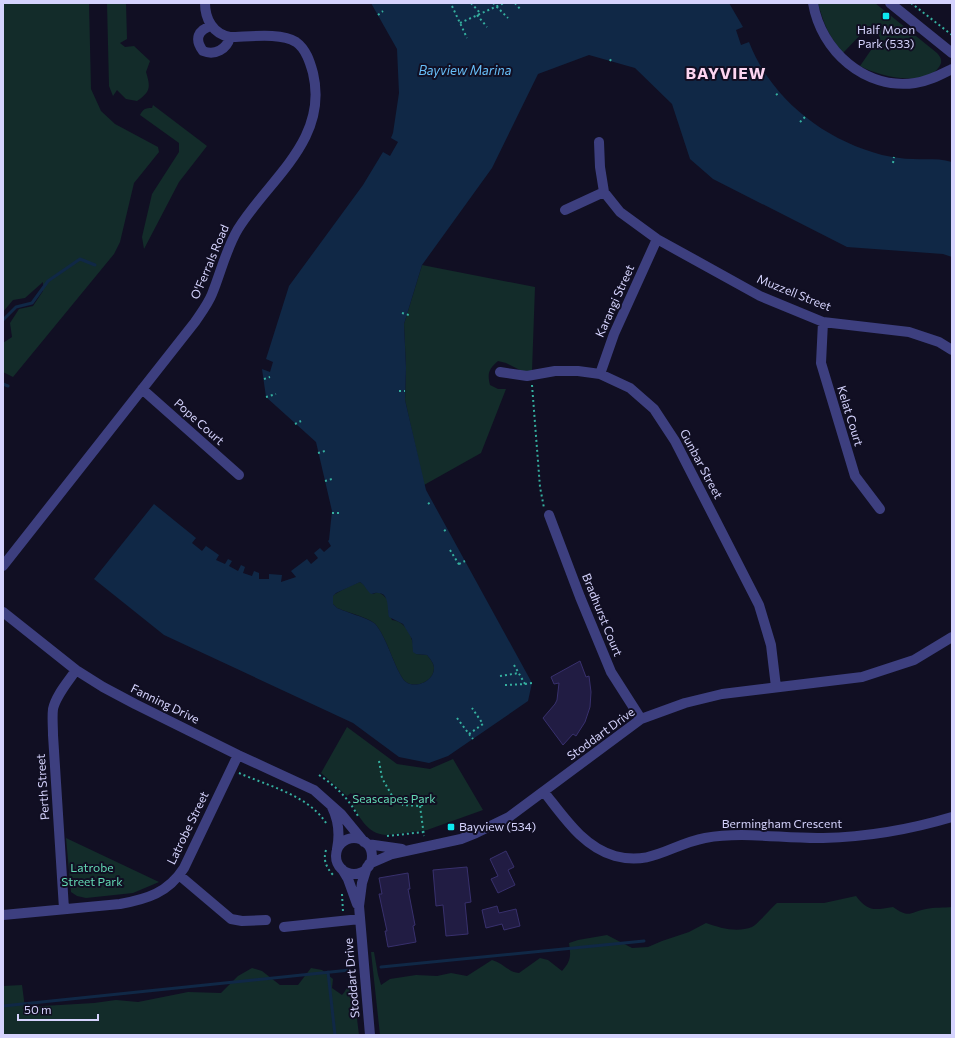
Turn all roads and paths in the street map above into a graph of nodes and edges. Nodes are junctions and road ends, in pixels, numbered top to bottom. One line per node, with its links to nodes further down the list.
1 (205, 3): 18 (street)
2 (471, 3): 13 (path)
3 (493, 3): 10 (path)
4 (504, 3): 10 (path)
5 (515, 3): 11 (path)
6 (813, 3): 26 (street)
7 (890, 3): 23 (street)
8 (911, 3): 20 (path)
9 (452, 6): 17 (path)
10 (496, 6): 13 (path); 16 (path)
11 (521, 10)
12 (383, 11): 14 (path)
13 (481, 14): 15 (path)
14 (378, 15)
15 (477, 15): 17 (path); 19 (path)
16 (508, 18)
17 (460, 23): 22 (path)
18 (211, 26): 21 (street, O'Ferrals Road); 21 (street)
19 (487, 27)
20 (952, 35)
21 (230, 37): 46 (street, O'Ferrals Road)
22 (467, 38)
23 (952, 53)
24 (612, 57): 25 (path)
25 (610, 61)
26 (952, 69)
27 (780, 92): 28 (path)
28 (776, 95)
29 (805, 117): 30 (path)
30 (800, 122)
31 (599, 142): 34 (street)
32 (894, 156): 33 (path)
33 (892, 163)
34 (604, 192): 35 (street); 36 (street, Muzzell Street)
35 (565, 210)
36 (657, 239): 39 (street, Muzzell Street); 42 (street, Karangi Street)
37 (402, 313): 38 (path)
38 (409, 315)
39 (823, 322): 40 (street, Muzzell Street); 60 (street, Kelat Court)
40 (952, 350)
41 (500, 372): 43 (street, Gunbar Street)
42 (600, 374): 43 (street, Gunbar Street); 78 (street, Gunbar Street)
43 (532, 376): 63 (path)
44 (270, 377): 45 (path)
45 (264, 379)
46 (142, 389): 55 (street, Pope Court); 68 (street, O'Ferrals Road)
47 (399, 391): 48 (path)
48 (405, 391)
49 (276, 394): 50 (path)
50 (266, 397)
51 (301, 421): 52 (path)
52 (295, 424)
53 (325, 451): 54 (path)
54 (318, 453)
55 (239, 475)
56 (332, 479): 57 (path)
57 (325, 481)
58 (432, 501): 59 (path)
59 (428, 504)
60 (880, 509)
61 (332, 512): 62 (path)
62 (338, 513)
63 (549, 515): 81 (street, Bradhurst Court)
64 (447, 529): 65 (path)
65 (444, 531)
66 (450, 550): 67 (path)
67 (465, 561)
68 (3, 566)
69 (3, 612): 72 (street, Fanning Drive)
70 (952, 637): 78 (street, Stoddart Drive)
71 (514, 665): 73 (path)
72 (76, 670): 84 (street, Fanning Drive); 107 (street, Perth Street)
73 (519, 674): 74 (path); 76 (path)
74 (500, 676)
75 (532, 683): 76 (path)
76 (525, 684): 77 (path)
77 (505, 686)
78 (776, 687): 81 (street, Stoddart Drive)
79 (472, 708): 82 (path)
80 (457, 718): 82 (path)
81 (641, 719): 88 (street, Stoddart Drive)
82 (469, 734): 83 (path)
83 (473, 739)
84 (238, 755): 86 (street, Latrobe Street); 89 (street, Fanning Drive)
85 (379, 760): 91 (path)
86 (231, 770): 94 (path); 104 (street, Latrobe Street)
87 (319, 775): 93 (path)
88 (544, 792): 92 (street, Bermingham Crescent); 99 (street, Stoddart Drive)
89 (327, 800): 97 (street, Fanning Drive); 101 (street, Fanning Drive)
90 (432, 800): 91 (path)
91 (420, 806): 95 (path)
92 (952, 817)
93 (360, 821)
94 (329, 828)
95 (424, 832): 96 (path); 99 (path)
96 (384, 836)
97 (365, 843): 100 (street, Stoddart Drive); 101 (street); 102 (street)
98 (328, 846): 105 (path)
99 (426, 847): 100 (street, Stoddart Drive)
100 (416, 849): 102 (street, Stoddart Drive)
101 (336, 852): 103 (street)
102 (368, 866): 103 (street); 110 (street, Stoddart Drive)
103 (342, 869): 110 (street, Stoddart Drive)
104 (179, 875): 107 (street, Latrobe Street); 109 (street)
105 (336, 878)
106 (342, 890): 111 (path)
107 (64, 909): 108 (street, Latrobe Street)
108 (3, 915)
109 (266, 920)
110 (360, 920): 111 (street); 113 (street, Stoddart Drive)
111 (343, 921): 112 (street)
112 (284, 927)
113 (370, 1035)

